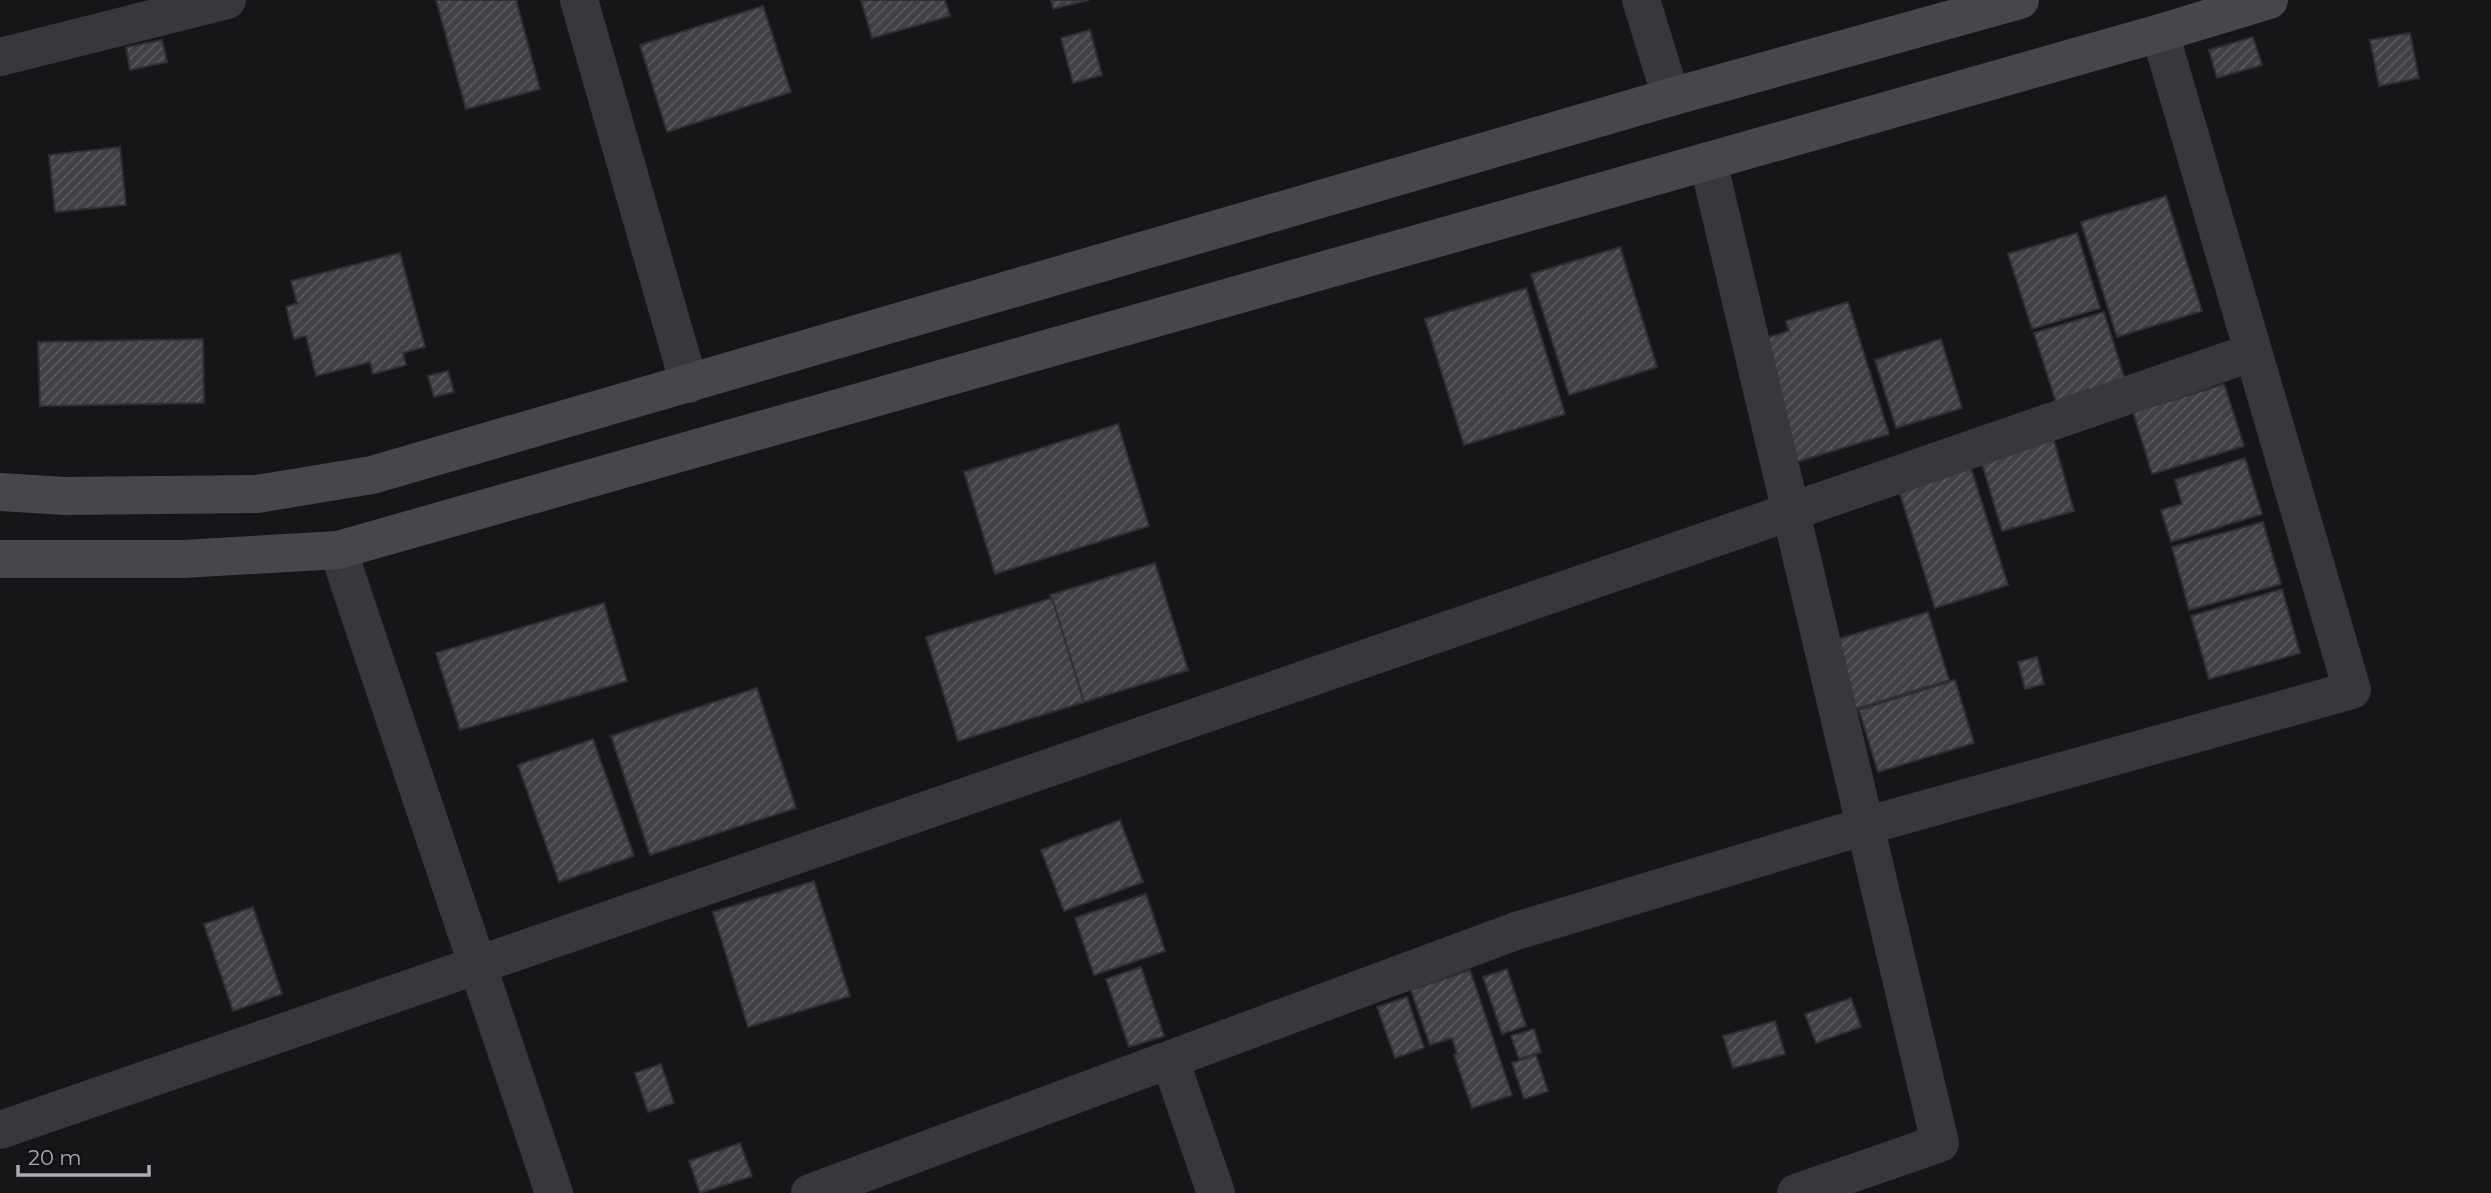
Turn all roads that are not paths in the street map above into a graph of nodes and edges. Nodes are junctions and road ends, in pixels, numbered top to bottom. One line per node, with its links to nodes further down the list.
1 (227, 0): 7 (street)
2 (579, 0): 11 (street)
3 (1641, 0): 8 (street)
4 (2020, 0): 8 (street)
5 (2269, 0): 6 (street)
6 (2160, 33): 9 (street); 10 (street)
7 (0, 57)
8 (1671, 97): 11 (street)
9 (1708, 161): 13 (street); 14 (street)
10 (2253, 352): 13 (street); 16 (street)
11 (688, 384): 12 (street)
12 (0, 492)
13 (1791, 512): 16 (street); 17 (street)
14 (338, 550): 15 (street); 17 (street)
15 (0, 559)
16 (1866, 826): 18 (street); 23 (street)
17 (477, 965): 19 (street); 20 (street)
18 (1170, 1060): 21 (street); 22 (street)
19 (0, 1130)
20 (554, 1193)
21 (810, 1193)
22 (1216, 1193)
23 (1796, 1193)

